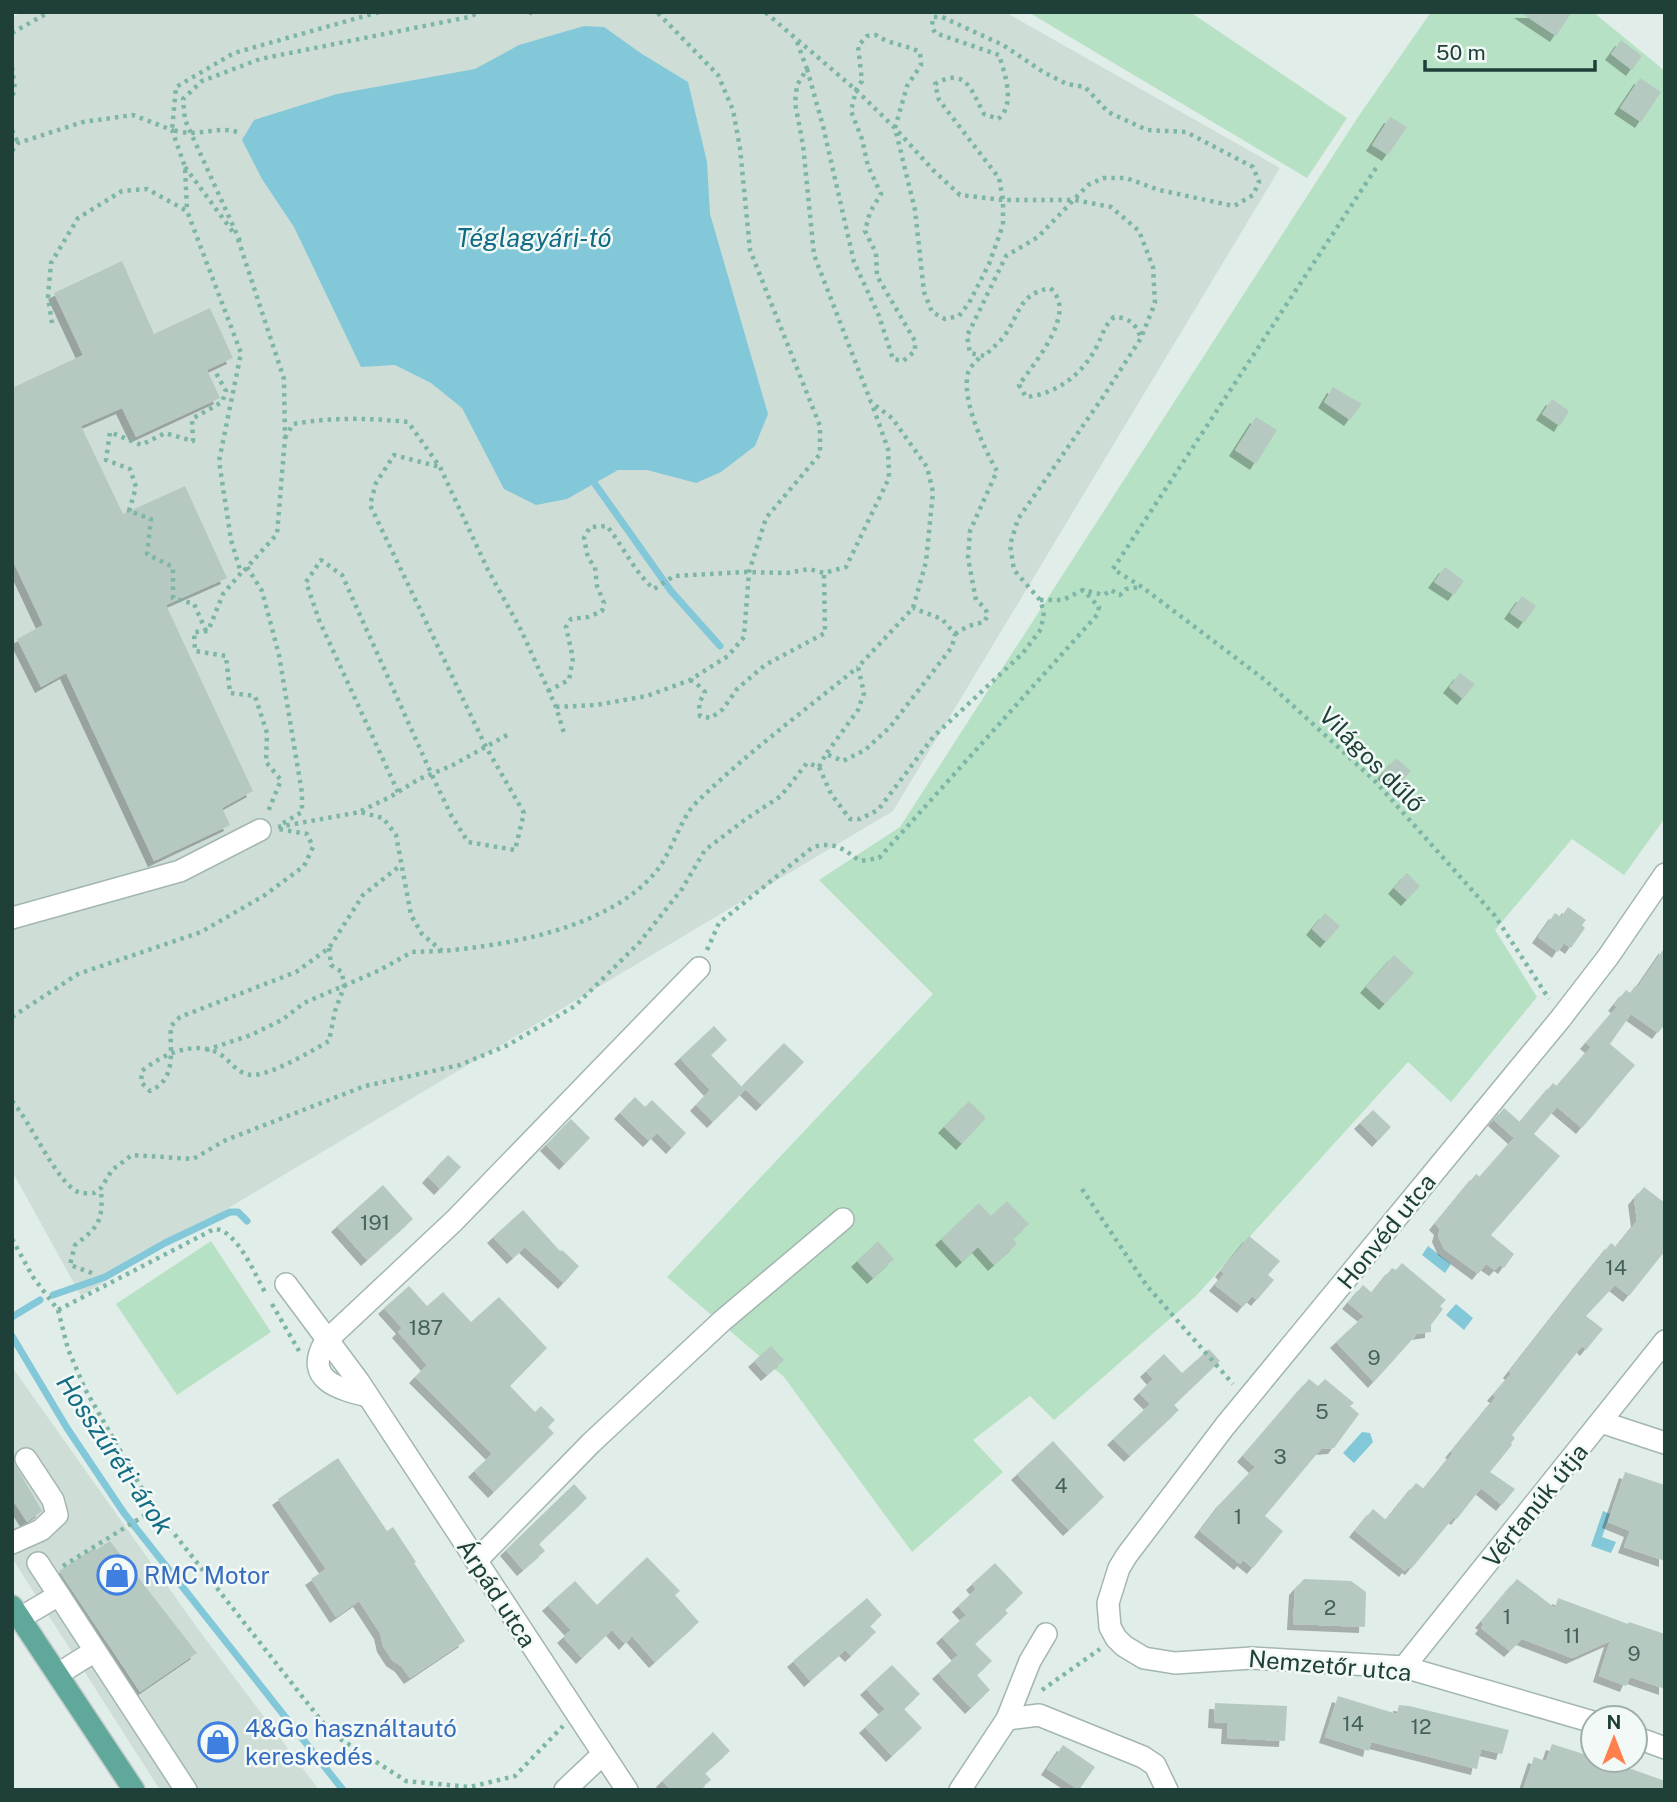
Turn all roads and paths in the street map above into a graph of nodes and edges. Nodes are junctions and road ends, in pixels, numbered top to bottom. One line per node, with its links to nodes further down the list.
1 (49, 12): 10 (path)
2 (368, 12): 9 (path)
3 (379, 12): 9 (path)
4 (480, 12): 20 (path)
5 (657, 12): 37 (path)
6 (765, 12): 11 (path)
7 (932, 12): 8 (path)
8 (942, 17): 25 (path); 26 (path)
9 (358, 18): 18 (path)
10 (12, 33)
11 (796, 39): 13 (path); 14 (path)
12 (12, 67): 15 (path)
13 (807, 69): 14 (path); 33 (path)
14 (856, 90): 16 (path); 16 (path)
15 (12, 96)
16 (895, 128): 25 (path); 25 (path)
17 (12, 130): 21 (path)
18 (172, 130): 20 (path); 21 (path); 23 (path)
19 (237, 132): 20 (path)
20 (191, 133): 28 (path)
21 (18, 143): 22 (path)
22 (12, 151)
23 (185, 167): 27 (path); 28 (path)
24 (1376, 168): 40 (path, Világos dűlő)
25 (1003, 200): 26 (path)
26 (1074, 200): 30 (path); 31 (path)
27 (187, 211): 29 (path); 38 (path)
28 (240, 241): 34 (path)
29 (52, 323)
30 (1141, 338): 31 (path); 42 (path)
31 (981, 356): 45 (path)
32 (216, 373): 44 (path)
33 (871, 402): 39 (path); 43 (path)
34 (285, 438): 35 (path); 36 (path)
35 (440, 467): 48 (path); 52 (path)
36 (247, 567): 38 (path); 58 (path)
37 (749, 572): 39 (path); 47 (path); 48 (path)
38 (242, 573): 44 (path)
39 (824, 573): 47 (path)
40 (1142, 587): 41 (path); 67 (path, Világos dűlő)
41 (1083, 590): 42 (path); 64 (path)
42 (1040, 600): 54 (path)
43 (913, 608): 45 (path); 46 (path)
44 (206, 631): 58 (path)
45 (955, 634): 53 (path)
46 (858, 667): 53 (path); 63 (path)
47 (690, 680): 49 (path)
48 (548, 691): 49 (path)
49 (556, 707): 50 (path)
50 (564, 733)
51 (509, 734): 52 (path)
52 (486, 747): 55 (path); 55 (path)
53 (826, 754): 54 (path)
54 (818, 767): 71 (path)
55 (431, 773): 56 (path); 56 (path)
56 (398, 792): 57 (path)
57 (360, 811): 58 (path); 59 (path)
58 (267, 829): 61 (street); 66 (path)
59 (401, 865): 62 (path); 63 (path)
60 (1665, 874): 67 (street, Honvéd utca)
61 (12, 918)
62 (329, 947): 65 (path); 69 (path)
63 (442, 951): 65 (path)
64 (699, 968): 78 (street)
65 (344, 987): 68 (path); 68 (path)
66 (12, 1017)
67 (1561, 1018): 82 (street, Honvéd utca)
68 (205, 1050): 69 (path)
69 (170, 1054): 69 (path)
70 (12, 1101): 71 (path)
71 (101, 1188): 75 (path)
72 (1082, 1189): 82 (path)
73 (843, 1219): 88 (street)
74 (12, 1239): 77 (path)
75 (92, 1273)
76 (286, 1284): 78 (street, Árpád utca)
77 (58, 1310): 80 (path); 86 (path)
78 (328, 1339): 80 (street); 81 (street, Árpád utca)
79 (1665, 1341): 83 (street, Vértanúk útja)
80 (318, 1368): 81 (street)
81 (368, 1396): 88 (street, Árpád utca)
82 (1247, 1400): 90 (street, Honvéd utca)
83 (1601, 1422): 84 (street); 96 (street, Vértanúk útja)
84 (1665, 1443)
85 (26, 1459): 87 (street)
86 (155, 1509): 89 (path); 99 (path)
87 (12, 1543)
88 (476, 1560): 99 (street, Árpád utca)
89 (42, 1570): 91 (street)
90 (1111, 1591): 96 (street, Nemzetőr utca)
91 (59, 1595): 92 (street); 94 (street)
92 (16, 1612): 97 (main road)
93 (1046, 1634): 101 (street)
94 (95, 1651): 97 (street); 104 (street)
95 (1096, 1653): 98 (path)
96 (1404, 1667): 100 (street, Nemzetőr utca)
97 (58, 1674): 103 (main road)
98 (1040, 1692)
99 (576, 1712): 102 (street, Árpád utca)
100 (1579, 1718)
101 (1007, 1719): 107 (street); 108 (street)
102 (603, 1754): 105 (street); 106 (street, Árpád utca)
103 (134, 1790)
104 (186, 1790)
105 (565, 1790)
106 (627, 1790)
107 (960, 1790)
108 (1167, 1790)

